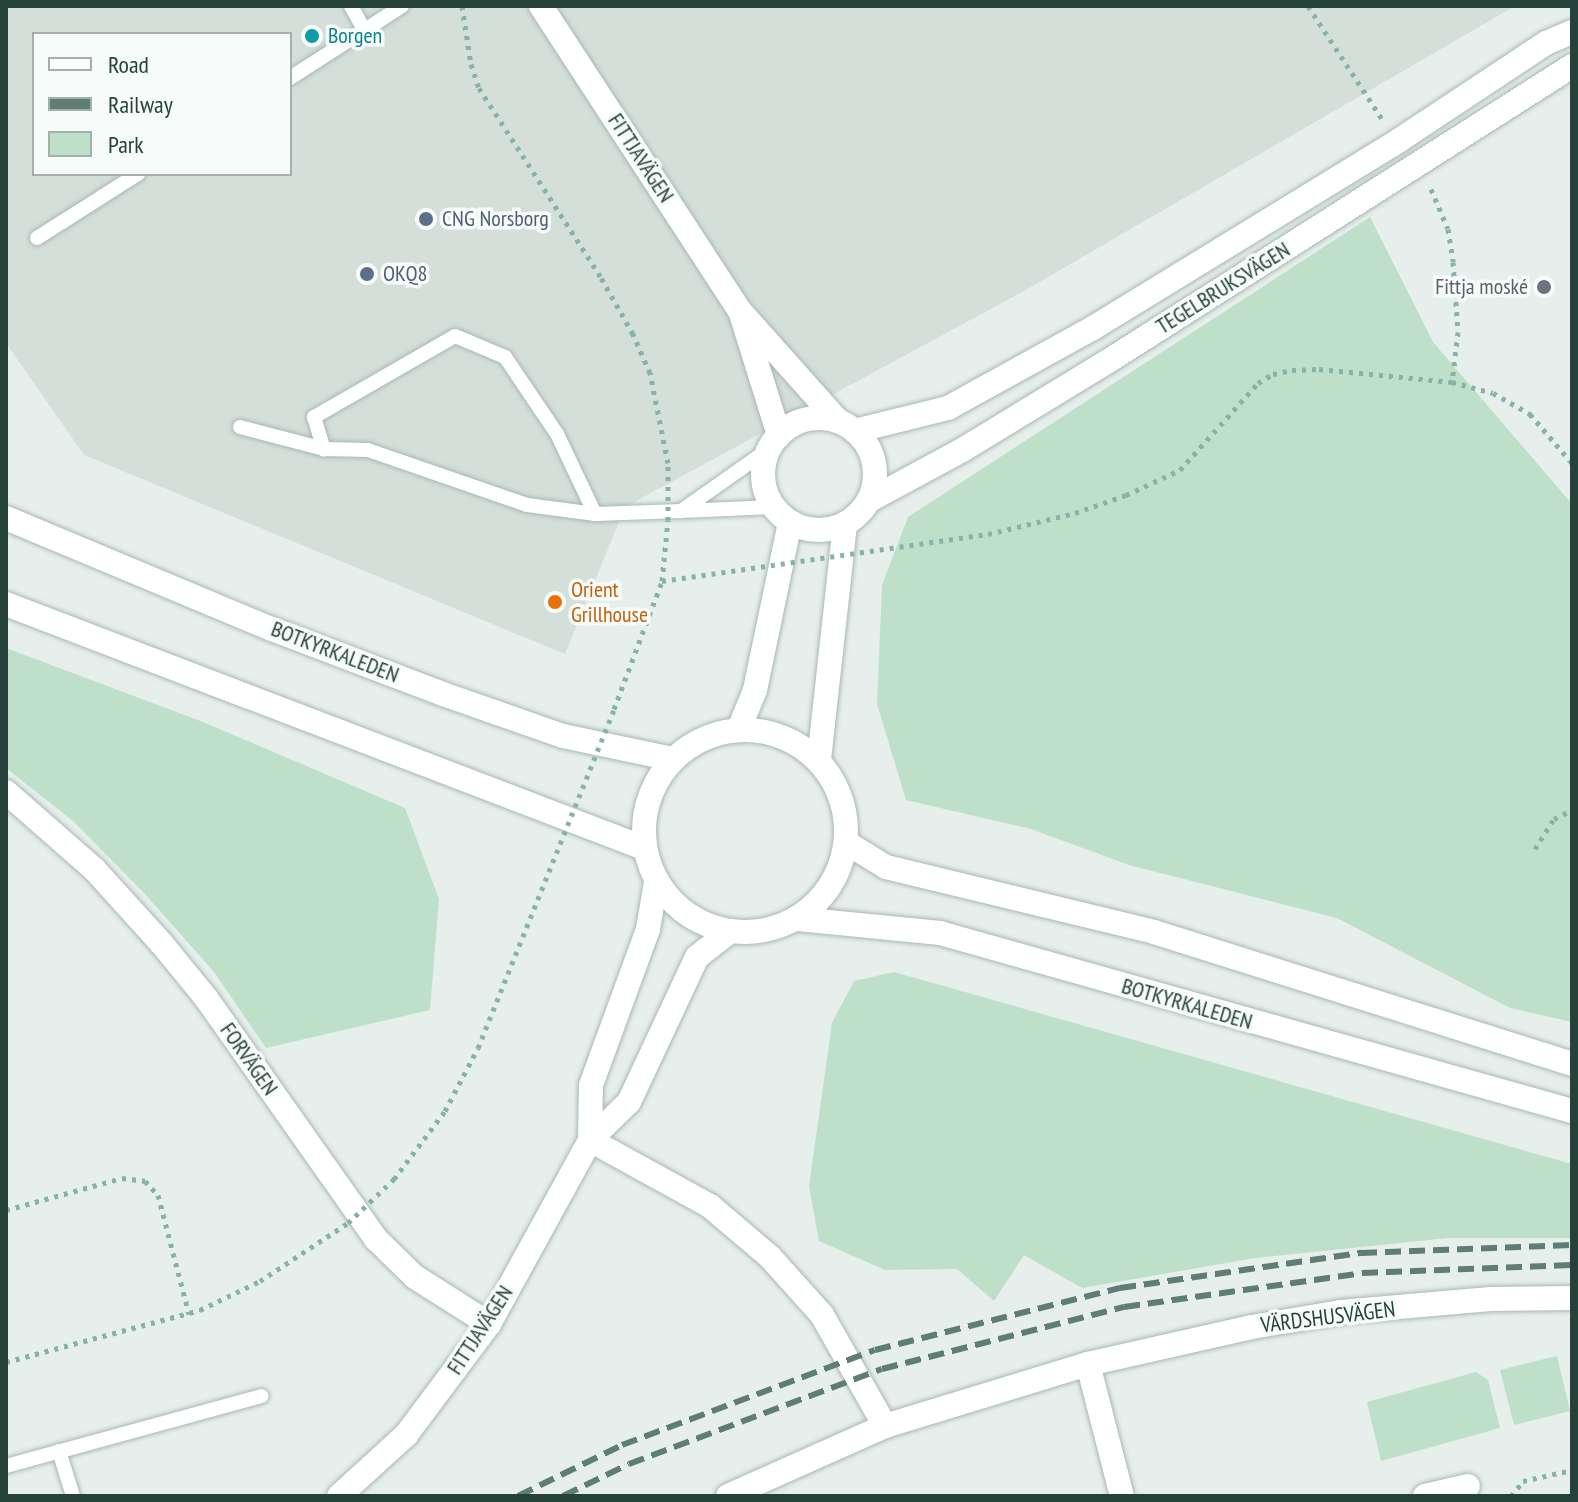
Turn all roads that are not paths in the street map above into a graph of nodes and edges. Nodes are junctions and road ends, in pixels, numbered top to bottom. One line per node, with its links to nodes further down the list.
1 (351, 6): 4 (lane)
2 (402, 6): 4 (lane)
3 (541, 6): 10 (street, FITTJAVÄGEN)
4 (365, 31): 7 (lane)
5 (1572, 32): 11 (street, TEGELBRUKSVÄGEN)
6 (1572, 66): 15 (street, TEGELBRUKSVÄGEN)
7 (292, 77)
8 (135, 176): 9 (lane)
9 (37, 238)
10 (740, 311): 11 (street, FITTJAVÄGEN); 13 (street, FITTJAVÄGEN)
11 (847, 426): 13 (street); 15 (street)
12 (240, 427): 14 (lane)
13 (774, 442): 16 (lane); 18 (street)
14 (324, 449): 17 (lane); 17 (lane)
15 (868, 501): 20 (street)
16 (681, 511): 17 (lane); 18 (lane)
17 (595, 514)
18 (782, 515): 20 (street); 22 (street)
19 (6, 518): 23 (street, BOTKYRKALEDEN)
20 (845, 524): 24 (street)
21 (6, 604): 27 (street)
22 (739, 729): 23 (street, BOTKYRKALEDEN); 24 (street, BOTKYRKALEDEN)
23 (673, 759): 27 (street, BOTKYRKALEDEN)
24 (819, 760): 26 (street, BOTKYRKALEDEN)
25 (6, 792): 35 (street, FORVÄGEN)
26 (847, 843): 29 (street, BOTKYRKALEDEN); 31 (street)
27 (644, 848): 28 (street, BOTKYRKALEDEN)
28 (656, 882): 30 (street, BOTKYRKALEDEN); 33 (street, FITTJAVÄGEN)
29 (798, 919): 30 (street, BOTKYRKALEDEN); 32 (street, BOTKYRKALEDEN)
30 (729, 932): 33 (street, FITTJAVÄGEN)
31 (1572, 1064)
32 (1572, 1111)
33 (590, 1140): 35 (street, FITTJAVÄGEN); 38 (street)
34 (1572, 1298): 36 (street, VÄRDSHUSVÄGEN)
35 (489, 1324): 43 (street, FITTJAVÄGEN)
36 (1088, 1364): 38 (street, VÄRDSHUSVÄGEN); 45 (street)
37 (262, 1396): 39 (lane)
38 (885, 1426): 44 (street, VÄRDSHUSVÄGEN)
39 (59, 1451): 40 (lane); 42 (lane)
40 (6, 1466)
41 (1469, 1491): 46 (street)
42 (73, 1496)
43 (339, 1496)
44 (728, 1496)
45 (1122, 1496)
46 (1425, 1496)

